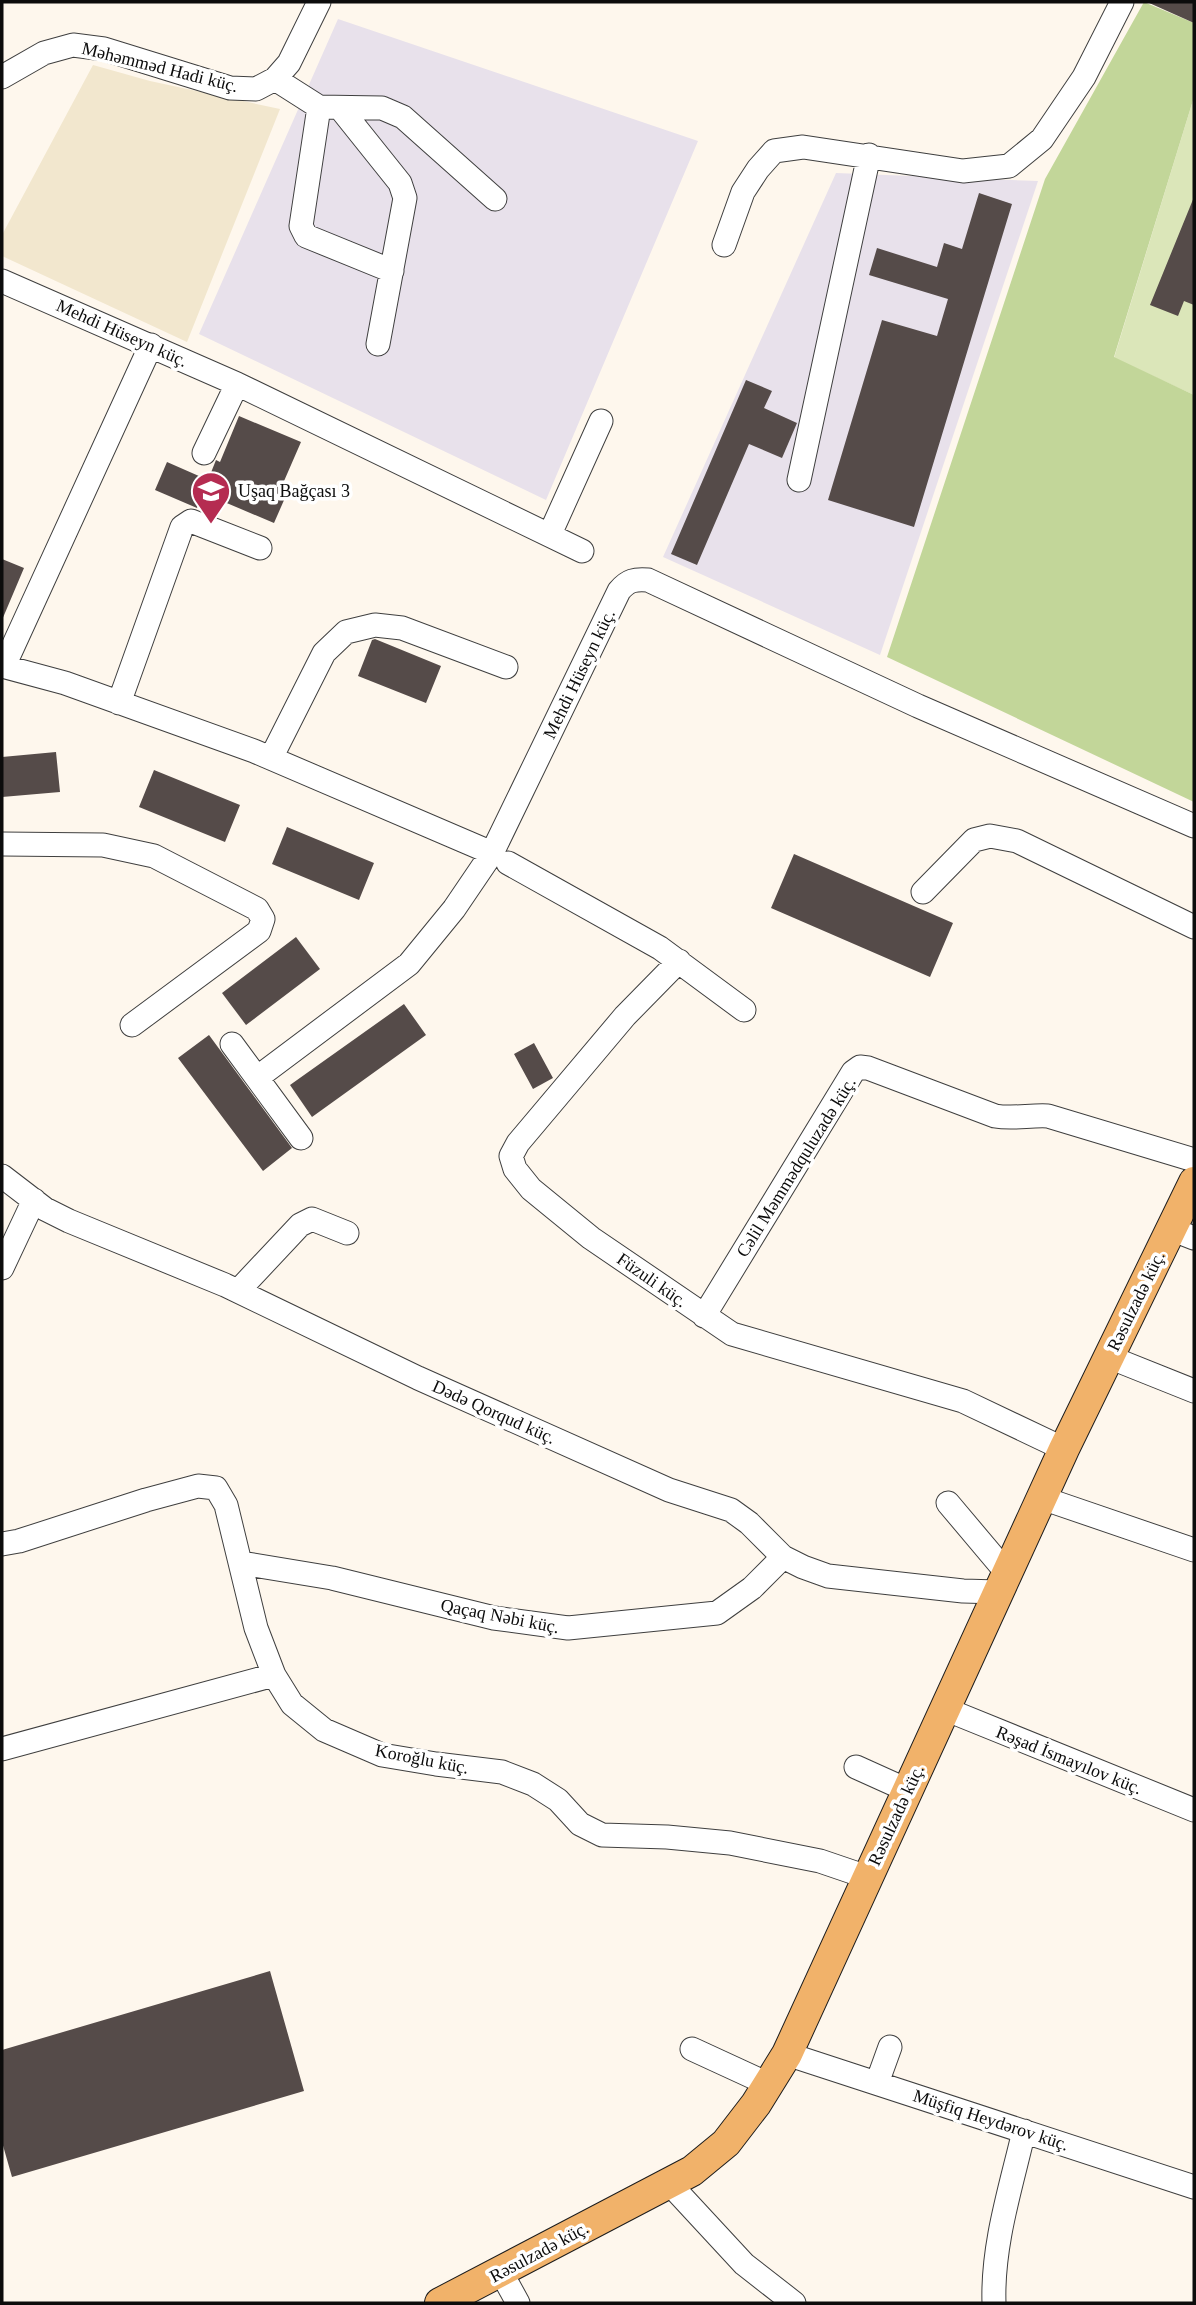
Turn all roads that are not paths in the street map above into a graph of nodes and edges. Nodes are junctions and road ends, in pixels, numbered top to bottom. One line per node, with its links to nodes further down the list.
1 (319, 2): 4 (street)
2 (1122, 2): 6 (street)
3 (2, 77): 4 (street, Məhəmməd Hadi küç.)
4 (275, 79): 5 (street)
5 (330, 107): 7 (street); 9 (street); 9 (street)
6 (869, 155): 8 (street); 16 (street)
7 (495, 199)
8 (724, 245)
9 (392, 271): 11 (street)
10 (2, 281): 12 (street, Mehdi Hüseyn küç.)
11 (378, 344)
12 (151, 345): 13 (street, Mehdi Hüseyn küç.); 20 (street)
13 (237, 384): 15 (street); 17 (street, Mehdi Hüseyn küç.)
14 (601, 421): 17 (street)
15 (204, 453)
16 (799, 480)
17 (550, 534): 19 (street, Mehdi Hüseyn küç.)
18 (260, 548): 22 (street)
19 (582, 551)
20 (3, 666): 22 (street)
21 (506, 667): 23 (street)
22 (119, 703): 23 (street)
23 (271, 758): 26 (street)
24 (1194, 826): 26 (street, Mehdi Hüseyn küç.)
25 (2, 844): 31 (street)
26 (500, 858): 29 (street); 33 (street)
27 (923, 892): 28 (street)
28 (1194, 927)
29 (679, 961): 30 (street); 43 (street, Füzuli küç.)
30 (744, 1010)
31 (132, 1025)
32 (232, 1044): 33 (street)
33 (258, 1077): 34 (street)
34 (302, 1138)
35 (1194, 1160): 43 (street, Cəlil Məmmədquluzadə küç.)
36 (2, 1176): 38 (street, Dədə Qorqud küç.)
37 (1194, 1182): 40 (main road, Rəsulzadə küç.)
38 (34, 1200): 41 (street); 42 (street, Dədə Qorqud küç.)
39 (346, 1233): 42 (street)
40 (1183, 1234): 44 (main road, Rəsulzadə küç.)
41 (2, 1268)
42 (238, 1291): 51 (street, Dədə Qorqud küç.)
43 (704, 1316): 46 (street, Füzuli küç.)
44 (1109, 1357): 45 (street); 46 (main road, Rəsulzadə küç.)
45 (1194, 1391)
46 (1064, 1449): 47 (main road, Rəsulzadə küç.)
47 (1042, 1498): 50 (street); 53 (main road, Rəsulzadə küç.)
48 (948, 1503): 53 (street)
49 (2, 1544): 52 (street, Koroğlu küç.)
50 (1194, 1550)
51 (783, 1557): 52 (street, Qaçaq Nəbi küç.); 53 (street, Dədə Qorqud küç.)
52 (240, 1563): 54 (street, Koroğlu küç.)
53 (1003, 1583): 55 (main road, Rəsulzadə küç.)
54 (274, 1675): 56 (street); 60 (street, Koroğlu küç.)
55 (945, 1709): 58 (main road, Rəsulzadə küç.); 59 (street, Rəşad İsmayılov küç.)
56 (2, 1749)
57 (856, 1767): 58 (street)
58 (907, 1790): 60 (main road, Rəsulzadə küç.)
59 (1194, 1810)
60 (867, 1877): 63 (main road, Rəsulzadə küç.)
61 (890, 2046): 64 (street)
62 (692, 2049): 65 (street)
63 (788, 2054): 64 (street, Müşfiq Heydərov küç.); 65 (main road, Rəsulzadə küç.)
64 (877, 2083): 66 (street, Müşfiq Heydərov küç.)
65 (768, 2084): 67 (main road, Rəsulzadə küç.)
66 (1024, 2131): 68 (street, Müşfiq Heydərov küç.); 73 (street)
67 (669, 2183): 69 (main road, Rəsulzadə küç.); 72 (street)
68 (1194, 2187)
69 (501, 2272): 70 (main road, Rəsulzadə küç.); 71 (street)
70 (440, 2303)
71 (518, 2303)
72 (794, 2303)
73 (994, 2303)

